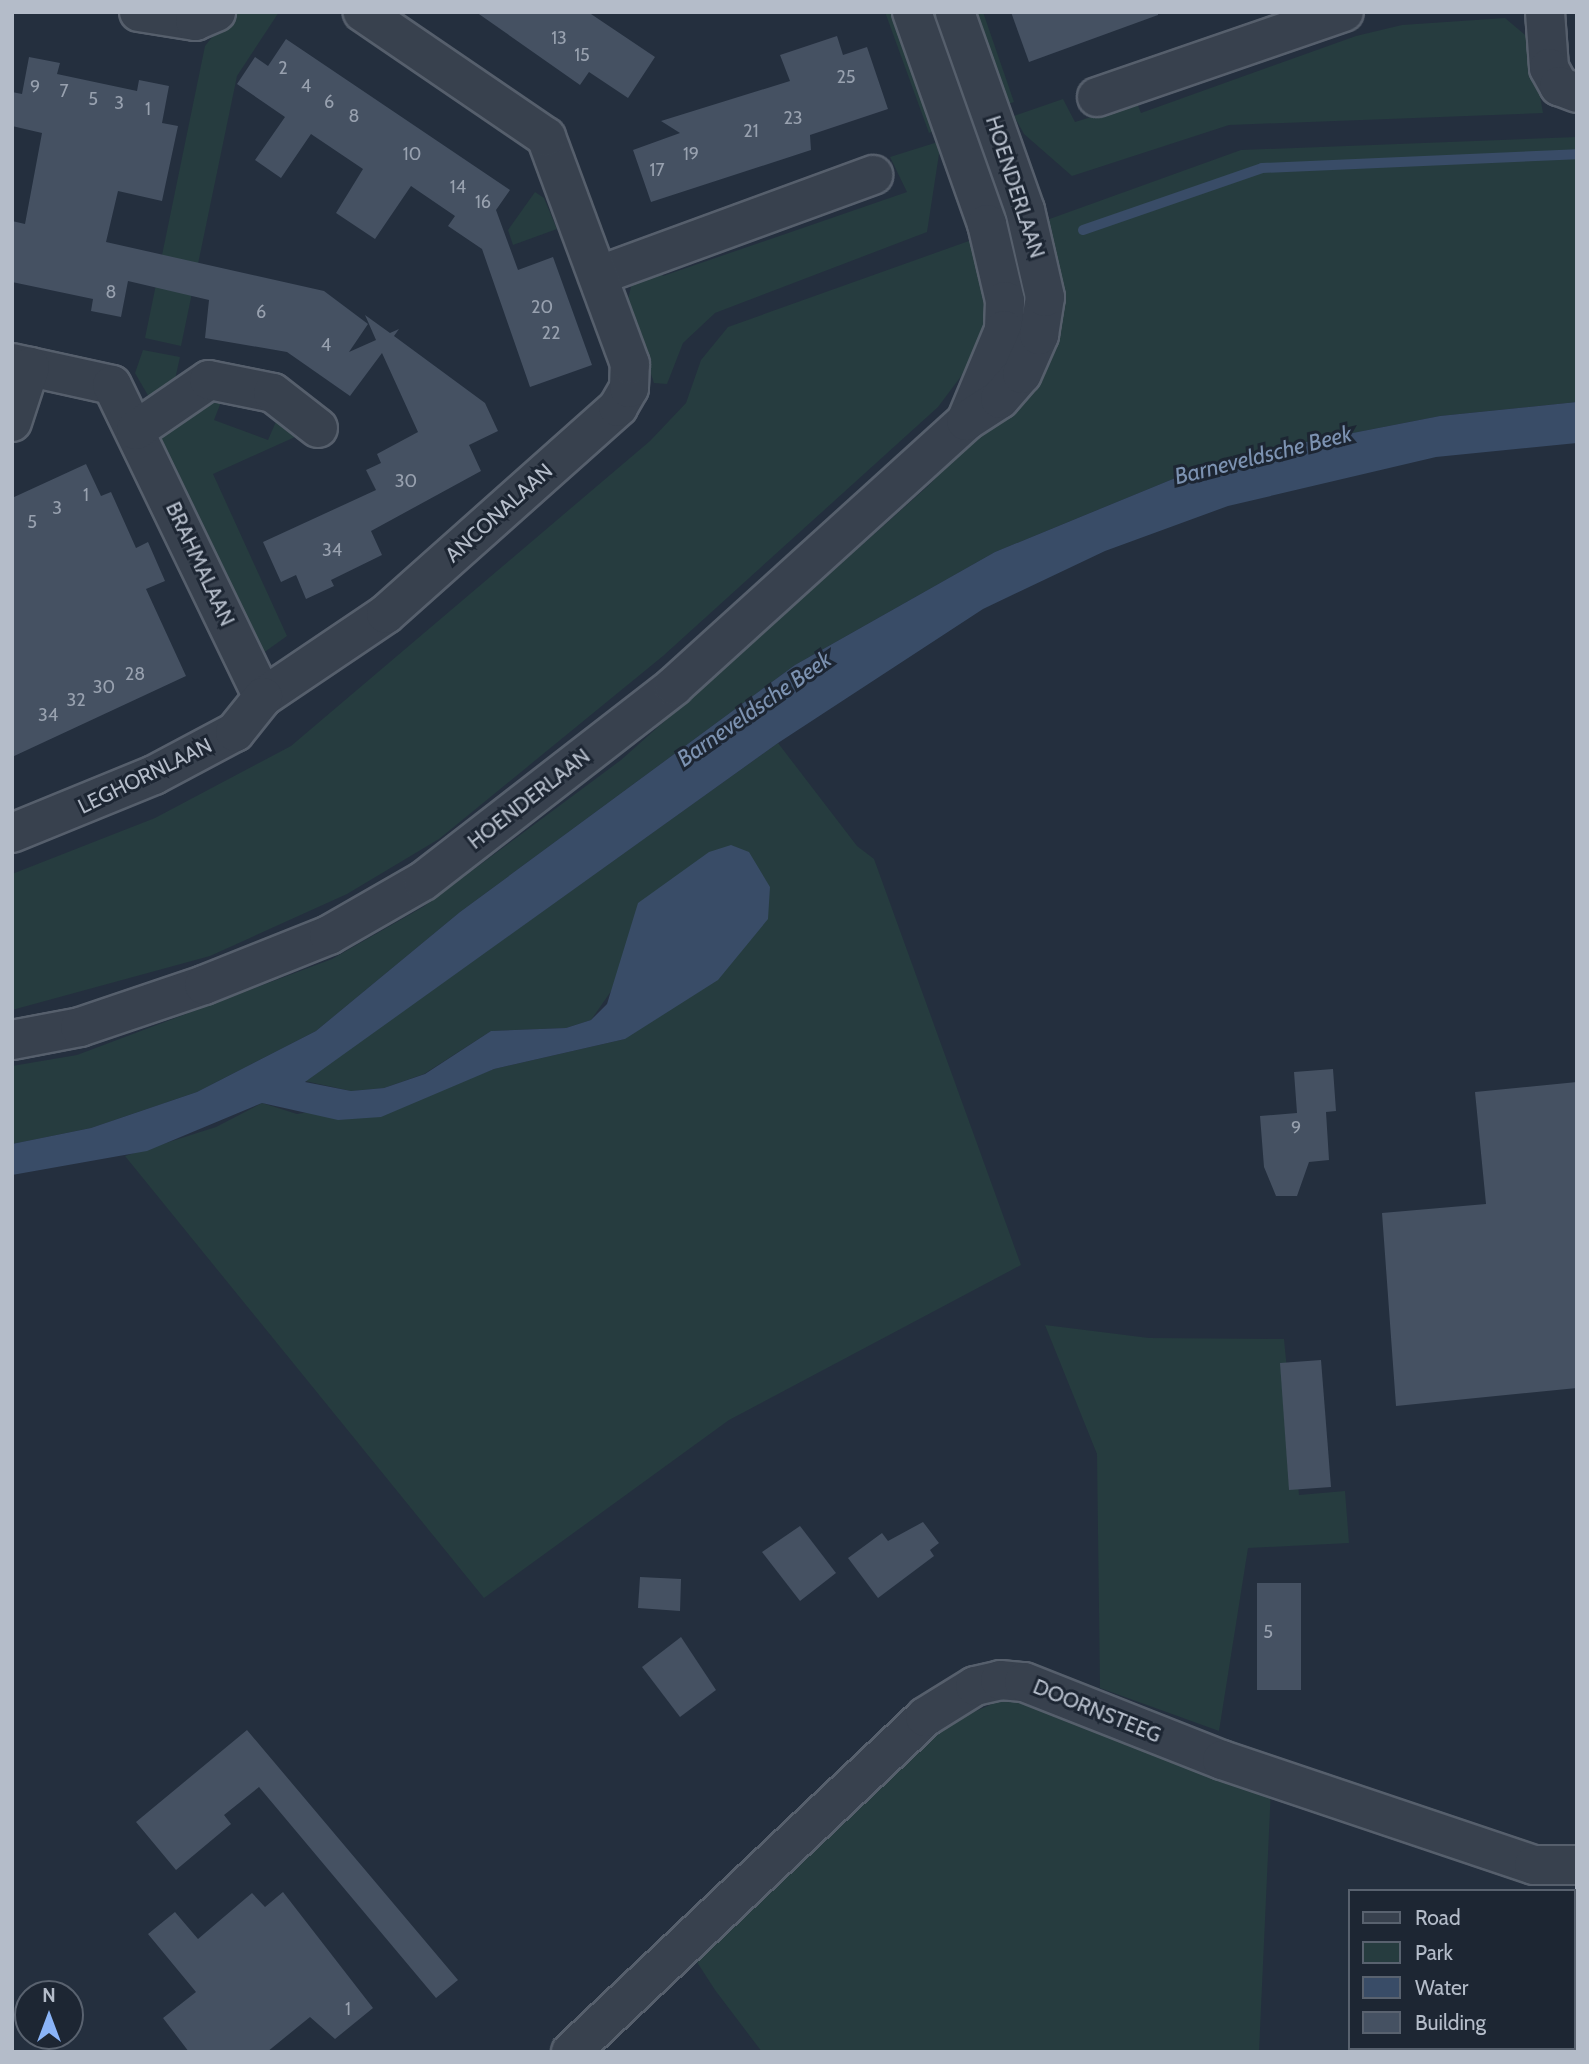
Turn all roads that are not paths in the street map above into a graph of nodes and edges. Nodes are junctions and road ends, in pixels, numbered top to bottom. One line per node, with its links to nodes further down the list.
1 (139, 12): 2 (street)
2 (216, 12)
3 (363, 12): 11 (street, ANCONALAAN)
4 (912, 12): 13 (street, HOENDERLAAN)
5 (955, 12): 13 (street, HOENDERLAAN)
6 (1344, 12): 9 (street)
7 (1545, 12): 8 (street)
8 (1577, 93)
9 (1097, 97)
10 (873, 175): 11 (street)
11 (600, 275): 17 (street, ANCONALAAN)
12 (21, 365): 14 (street, BRAHMALAAN); 16 (street, BRAHMALAAN)
13 (966, 421): 19 (street, HOENDERLAAN)
14 (12, 422)
15 (318, 428): 16 (street)
16 (136, 430): 17 (street, BRAHMALAAN)
17 (263, 697): 18 (street, LEGHORNLAAN)
18 (12, 833)
19 (12, 1040)
20 (1577, 1866): 21 (street, DOORNSTEEG)
21 (571, 2052)

